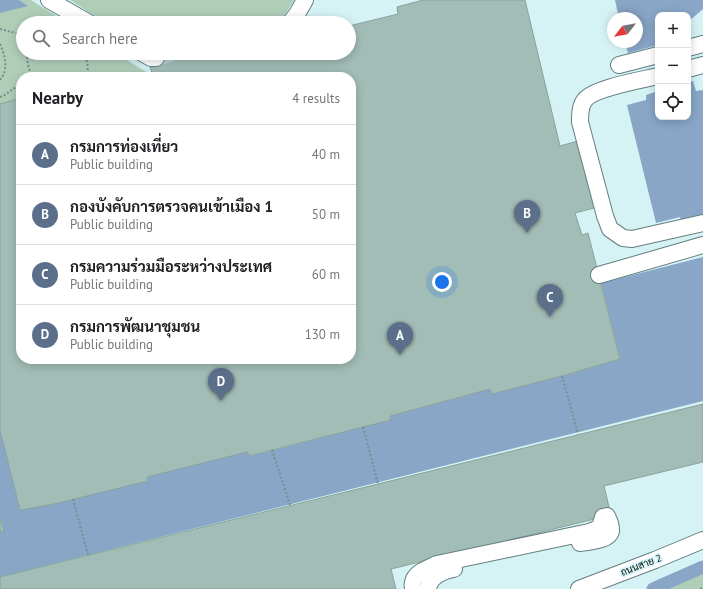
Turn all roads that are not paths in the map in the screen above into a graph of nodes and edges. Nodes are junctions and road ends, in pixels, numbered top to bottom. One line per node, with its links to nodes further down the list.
1 (49, 0): 3 (street)
2 (305, 0): 4 (street)
3 (77, 16)
4 (295, 16)
5 (655, 57): 6 (street)
6 (619, 65)
7 (655, 77): 8 (street)
8 (703, 223)
9 (698, 247): 10 (street)
10 (599, 275)
11 (703, 540): 14 (street, ถนนสาย 2)
12 (413, 585): 13 (street); 13 (street)
13 (428, 587)
14 (579, 589)

